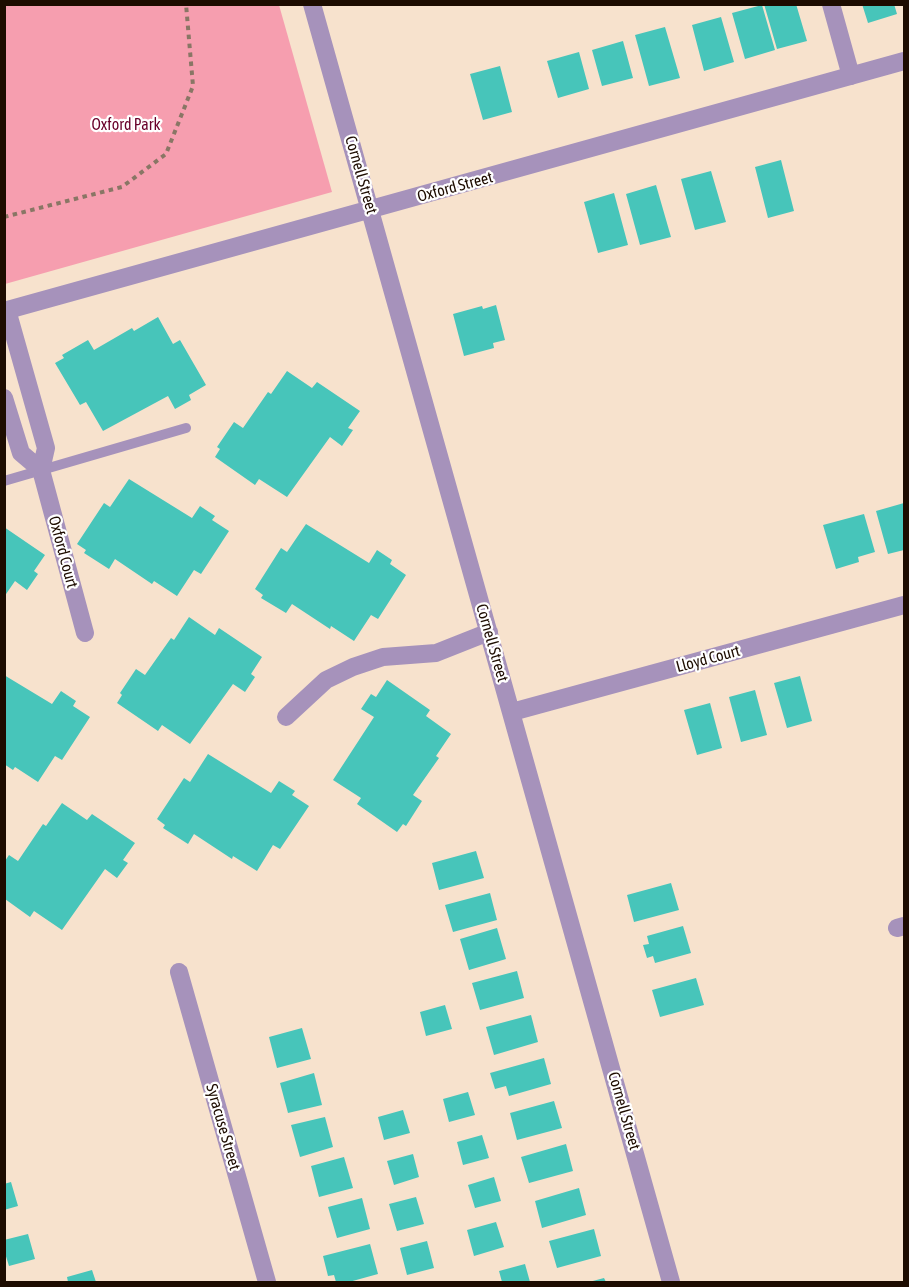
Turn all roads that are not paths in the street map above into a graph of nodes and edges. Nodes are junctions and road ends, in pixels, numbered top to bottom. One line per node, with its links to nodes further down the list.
1 (312, 4): 5 (street, Cornell Street)
2 (831, 4): 4 (street)
3 (904, 61): 4 (street, Oxford Street)
4 (851, 76): 5 (street, Oxford Street)
5 (370, 210): 6 (street, Oxford Street); 12 (street, Cornell Street)
6 (6, 311): 9 (street, Oxford Court)
7 (4, 398): 9 (street)
8 (186, 428): 9 (lane)
9 (41, 470): 10 (lane); 13 (street, Oxford Court)
10 (4, 481)
11 (904, 605): 14 (street, Lloyd Court)
12 (489, 632): 14 (street, Cornell Street); 15 (street)
13 (85, 633)
14 (512, 712): 18 (street, Cornell Street)
15 (286, 717)
16 (179, 972): 17 (street, Syracuse Street)
17 (267, 1282)
18 (671, 1282)

